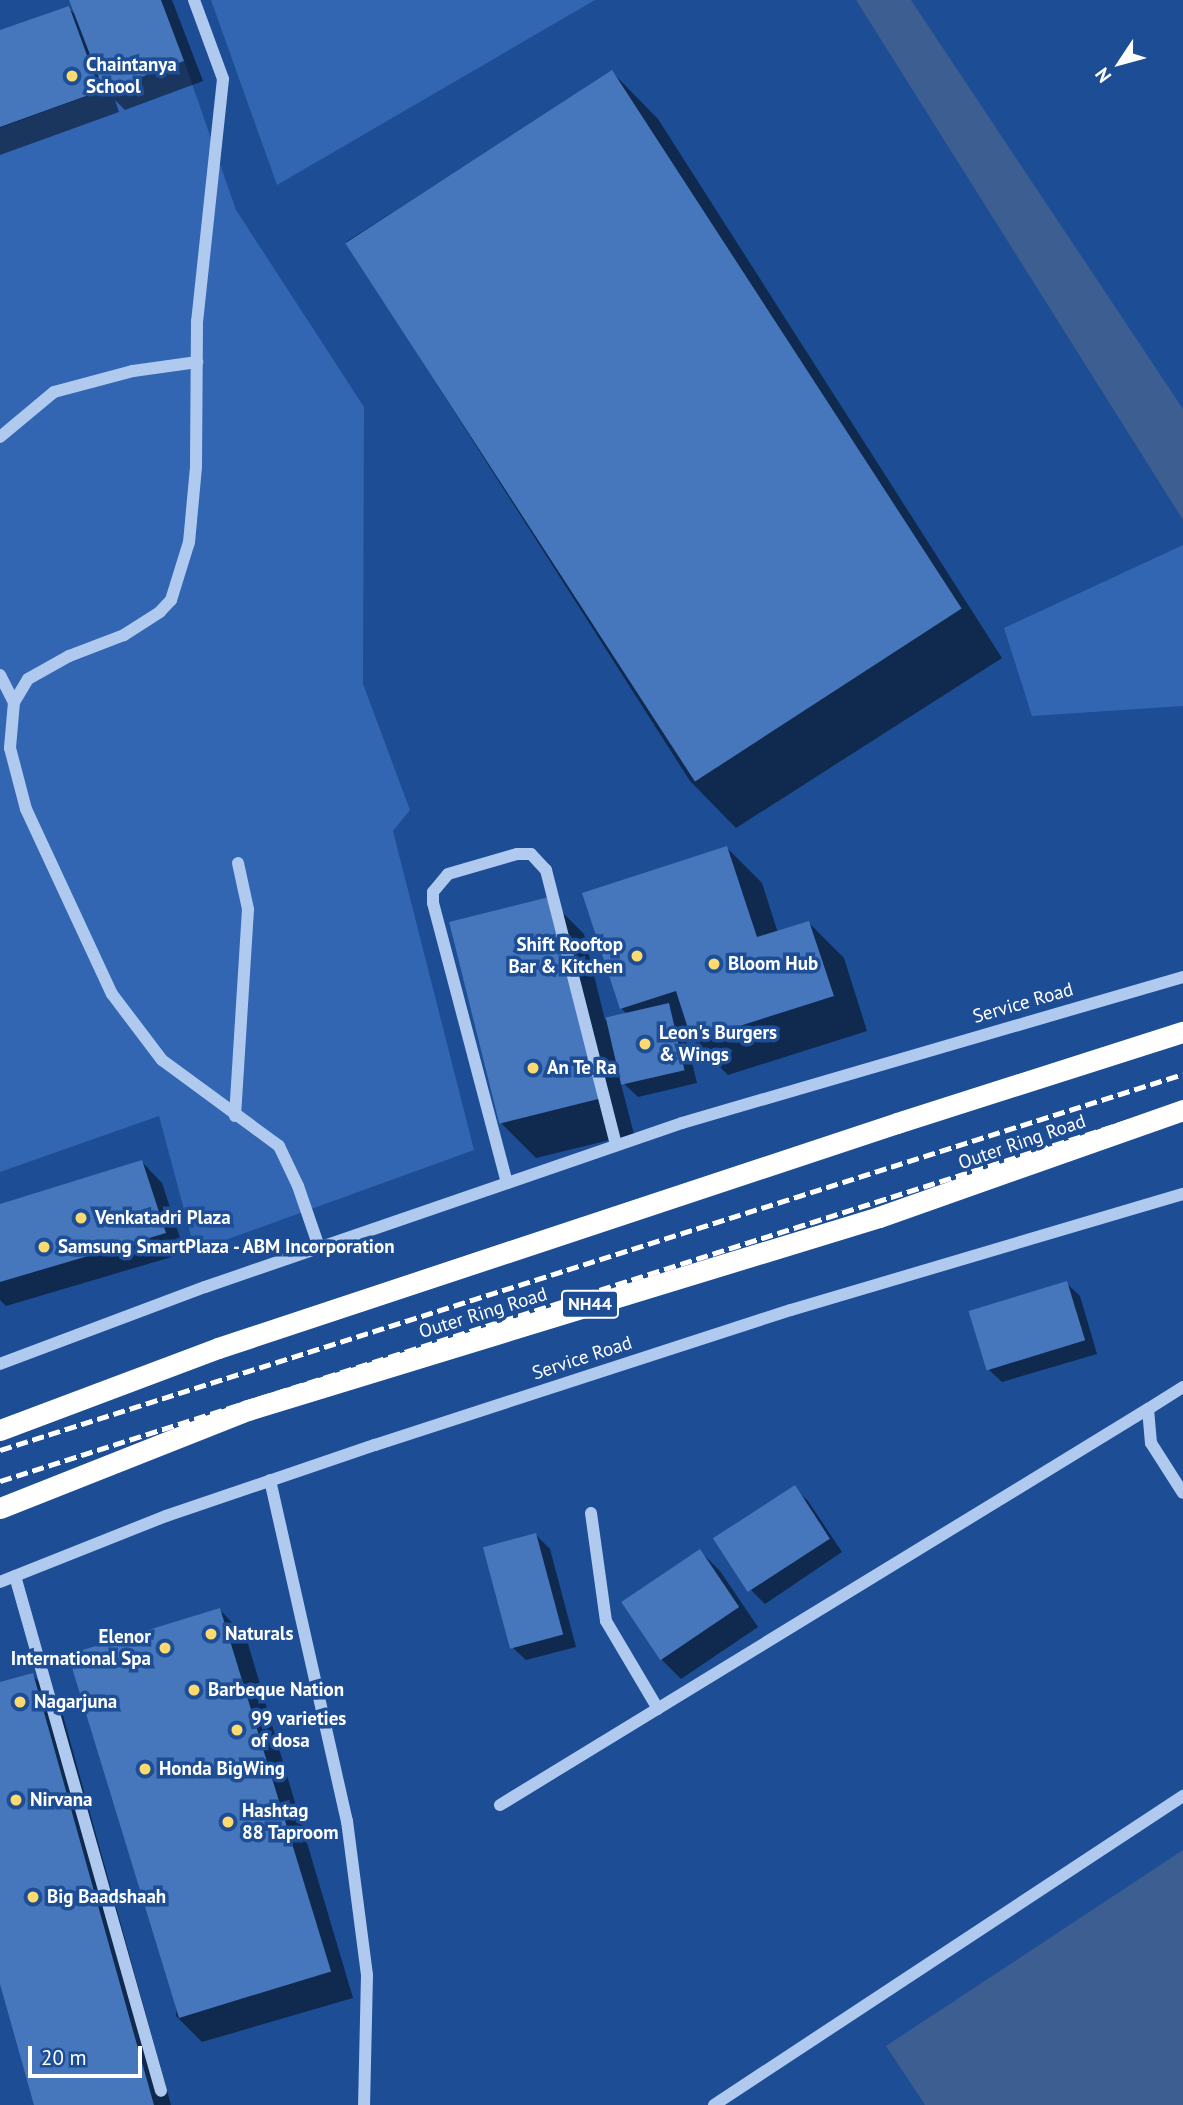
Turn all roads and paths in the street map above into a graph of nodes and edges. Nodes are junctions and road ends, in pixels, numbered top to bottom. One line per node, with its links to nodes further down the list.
1 (194, 0): 2 (street)
2 (197, 362): 3 (street); 5 (street)
3 (0, 437)
4 (0, 674): 5 (street)
5 (14, 702): 10 (street)
6 (238, 863): 10 (street)
7 (1183, 977): 11 (street, Service Road)
8 (1183, 1032): 18 (highway)
9 (1183, 1110): 21 (highway, Outer Ring Road / NH44)
10 (235, 1116): 14 (street)
11 (616, 1145): 12 (street, Service Road); 12 (street)
12 (507, 1183): 14 (street, Service Road)
13 (1183, 1194): 19 (street, Service Road)
14 (319, 1247): 15 (street, Service Road)
15 (0, 1364)
16 (1183, 1387): 17 (street)
17 (1148, 1409): 20 (street); 25 (street)
18 (0, 1430)
19 (270, 1480): 23 (street, Service Road); 29 (street)
20 (1183, 1493)
21 (0, 1508)
22 (591, 1513): 25 (street)
23 (15, 1576): 24 (street, Service Road); 28 (street)
24 (0, 1582)
25 (658, 1709): 27 (street)
26 (1183, 1796): 30 (street)
27 (500, 1805)
28 (161, 2091)
29 (364, 2105)
30 (714, 2105)

